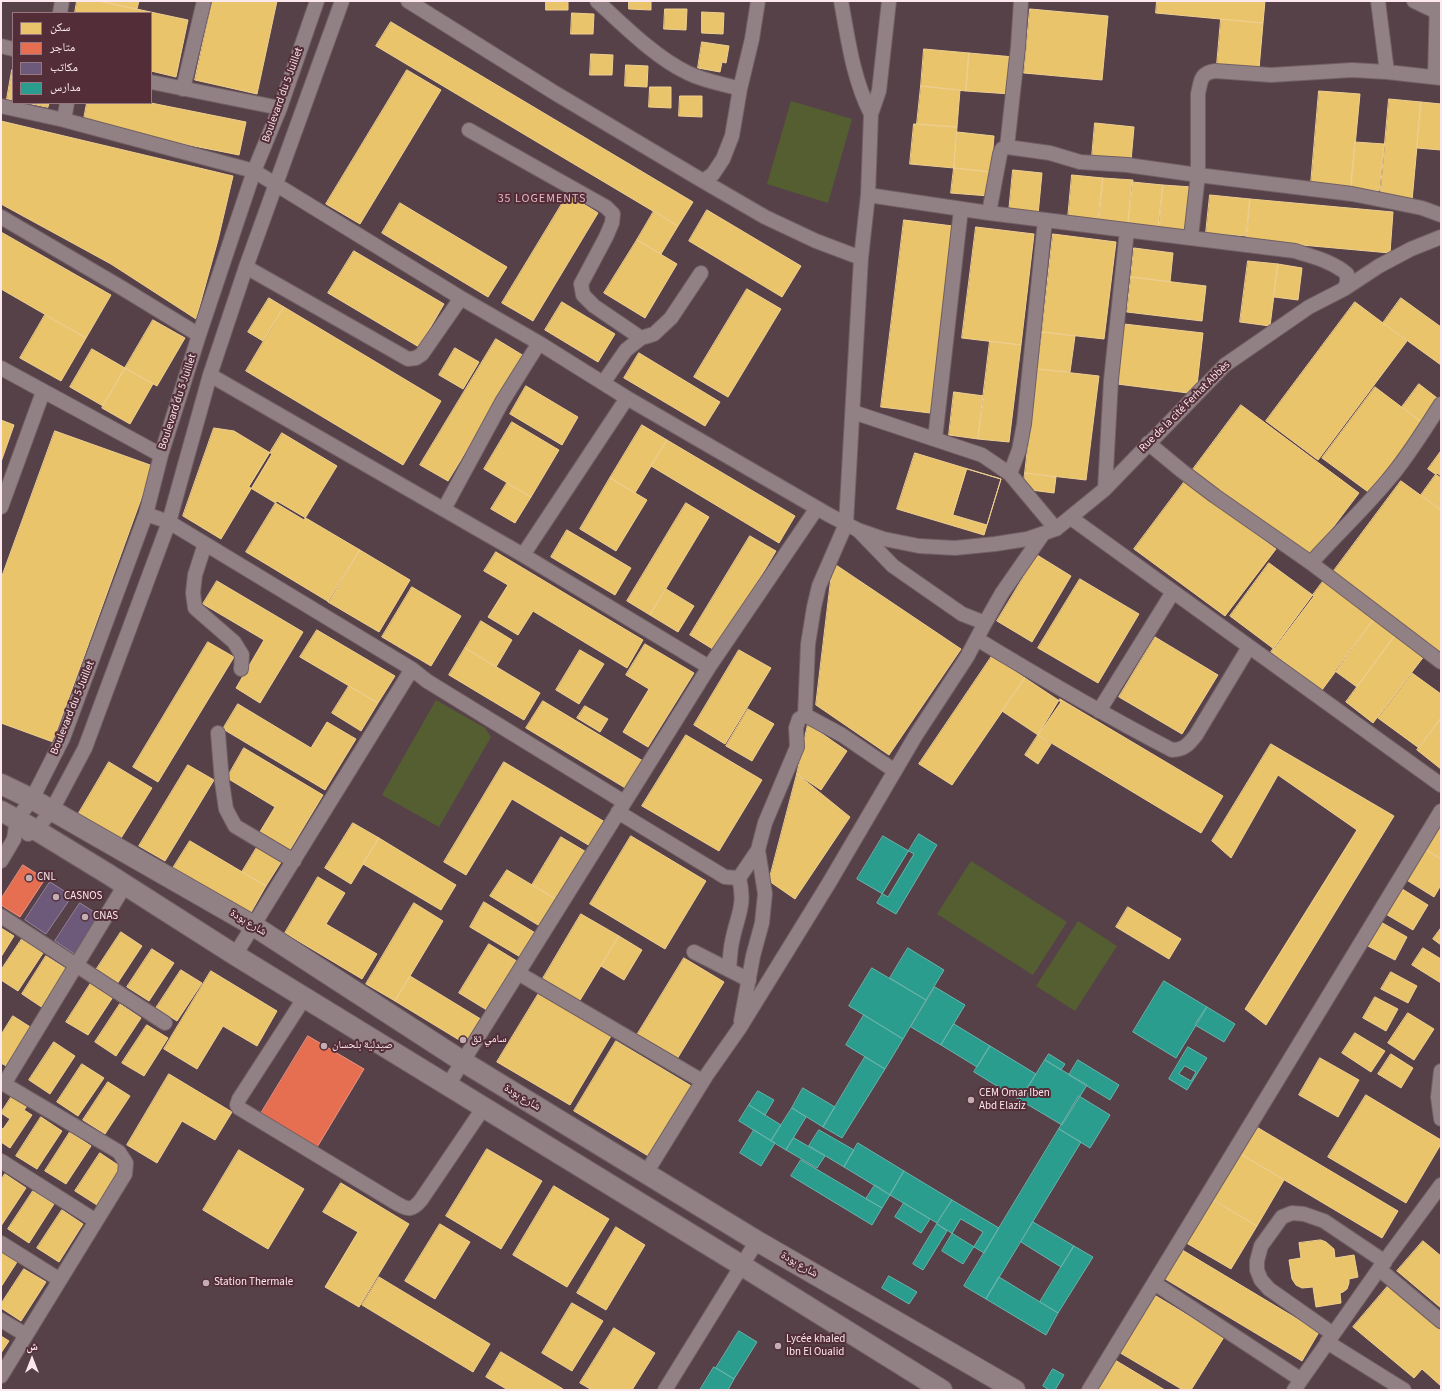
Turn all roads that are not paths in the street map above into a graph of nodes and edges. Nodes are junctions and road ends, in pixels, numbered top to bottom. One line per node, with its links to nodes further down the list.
1 (62, 1): 14 (street)
2 (204, 1): 20 (street)
3 (316, 1): 24 (street, Boulevard du 5 Juillet)
4 (342, 1): 32 (street)
5 (408, 1): 31 (street)
6 (597, 1): 21 (street)
7 (758, 1): 21 (street)
8 (841, 1): 25 (street)
9 (889, 1): 25 (street)
10 (1021, 1): 28 (street)
11 (1378, 1): 17 (street)
12 (1414, 1): 13 (street)
13 (1438, 9): 18 (street)
14 (60, 12)
15 (1, 46): 16 (street)
16 (12, 49)
17 (1387, 72): 18 (street); 30 (street)
18 (1438, 78)
19 (152, 82): 20 (street)
20 (183, 89): 24 (street)
21 (740, 89): 31 (street)
22 (67, 104): 26 (street)
23 (1, 106): 26 (street)
24 (280, 108): 29 (street, Boulevard du 5 Juillet)
25 (871, 114): 33 (street)
26 (64, 120): 29 (street)
27 (469, 130): 48 (street)
28 (1007, 147): 30 (street); 35 (street)
29 (254, 171): 32 (street); 47 (street, Boulevard du 5 Juillet)
30 (1198, 175): 36 (street); 40 (street)
31 (703, 181): 42 (street)
32 (275, 185): 43 (street); 46 (street)
33 (868, 195): 34 (street); 42 (street)
34 (961, 209): 35 (street); 57 (street)
35 (990, 213): 38 (street)
36 (1441, 215)
37 (1, 217): 47 (street)
38 (1045, 220): 39 (street); 60 (street)
39 (1127, 230): 40 (street); 61 (street)
40 (1191, 237): 45 (street)
41 (1441, 237): 45 (street, Rue de la cité Ferhat Abbès)
42 (861, 258): 56 (street)
43 (246, 267): 46 (street); 51 (street)
44 (700, 273): 48 (street)
45 (1344, 289): 58 (street, Rue de la cité Ferhat Abbès)
46 (461, 298): 49 (street)
47 (199, 335): 59 (street, Boulevard du 5 Juillet)
48 (642, 338): 52 (street)
49 (539, 343): 52 (street); 64 (street)
50 (1, 368): 53 (street)
51 (210, 375): 64 (street); 67 (street)
52 (603, 383): 54 (street)
53 (44, 392): 59 (street); 62 (street)
54 (627, 398): 63 (street); 72 (street)
55 (1441, 404): 73 (street)
56 (853, 412): 57 (street); 68 (street)
57 (935, 439): 60 (street)
58 (1148, 443): 61 (street, Rue de la cité Ferhat Abbès); 73 (street)
59 (161, 455): 65 (street, Boulevard du 5 Juillet)
60 (1010, 474): 69 (street)
61 (1105, 489): 66 (street, Rue de la cité Ferhat Abbès)
62 (1, 507)
63 (817, 508): 68 (street); 79 (street)
64 (444, 509): 72 (street)
65 (146, 514): 67 (street); 88 (street, Boulevard du 5 Juillet)
66 (1071, 518): 69 (street, Rue de la cité Ferhat Abbès); 74 (street)
67 (169, 522): 71 (street); 90 (street)
68 (852, 527): 70 (street, Rue de la cité Ferhat Abbès); 75 (street); 83 (street)
69 (1056, 529): 70 (street, Rue de la cité Ferhat Abbès)
70 (1043, 534): 75 (street)
71 (205, 544): 80 (street); 81 (street)
72 (523, 555): 79 (street)
73 (1311, 563): 78 (street)
74 (1173, 592): 77 (street); 82 (street)
75 (985, 623): 76 (street)
76 (977, 639): 82 (street); 85 (street)
77 (1249, 647): 82 (street); 87 (street)
78 (1441, 662)
79 (709, 667): 89 (street)
80 (241, 669)
81 (412, 669): 89 (street); 97 (street)
82 (1099, 711)
83 (805, 715): 85 (street); 95 (street)
84 (218, 733): 97 (street)
85 (895, 771): 110 (street)
86 (1, 784): 88 (street, شارع بودة)
87 (1441, 785)
88 (32, 799): 90 (street, شارع بودة); 92 (street, Boulevard du 5 Juillet)
89 (621, 807): 98 (street); 106 (street)
90 (52, 810): 93 (street); 101 (street, شارع بودة)
91 (1441, 811): 127 (street)
92 (9, 815): 93 (street); 94 (street)
93 (36, 830): 94 (street); 99 (street)
94 (14, 840): 96 (street)
95 (758, 850): 98 (street); 107 (street)
96 (1, 861)
97 (294, 861): 101 (street)
98 (740, 878): 105 (street)
99 (125, 885): 103 (street); 104 (street)
100 (1, 916): 104 (street)
101 (254, 926): 103 (street); 111 (street, شارع بودة)
102 (694, 952): 105 (street)
103 (236, 955): 108 (street)
104 (76, 965): 109 (street); 114 (street)
105 (728, 970): 107 (street)
106 (518, 973): 111 (street); 113 (street)
107 (749, 980): 110 (street)
108 (305, 998): 115 (street); 116 (street)
109 (164, 1023)
110 (739, 1029): 113 (street)
111 (462, 1061): 115 (street); 119 (street, شارع بودة)
112 (1441, 1071): 117 (street)
113 (702, 1082): 119 (street)
114 (2, 1085): 121 (street)
115 (448, 1085): 116 (street)
116 (484, 1107): 124 (street)
117 (1441, 1119)
118 (1, 1161): 121 (street)
119 (646, 1173): 122 (street, شارع بودة)
120 (1441, 1185): 125 (street)
121 (96, 1221): 126 (street)
122 (757, 1241): 124 (street); 136 (street, شارع بودة)
123 (1, 1243): 126 (street)
124 (741, 1265): 134 (street); 135 (street)
125 (1382, 1265): 129 (street); 131 (street); 131 (street)
126 (60, 1280): 130 (street)
127 (1154, 1283): 133 (street); 137 (street)
128 (1, 1320): 130 (street)
129 (1441, 1321)
130 (26, 1335): 132 (street)
131 (1330, 1338): 133 (street); 138 (street)
132 (1, 1376)
133 (1297, 1385)
134 (665, 1390)
135 (942, 1390)
136 (1015, 1390)
137 (1089, 1390)
138 (1404, 1390)

